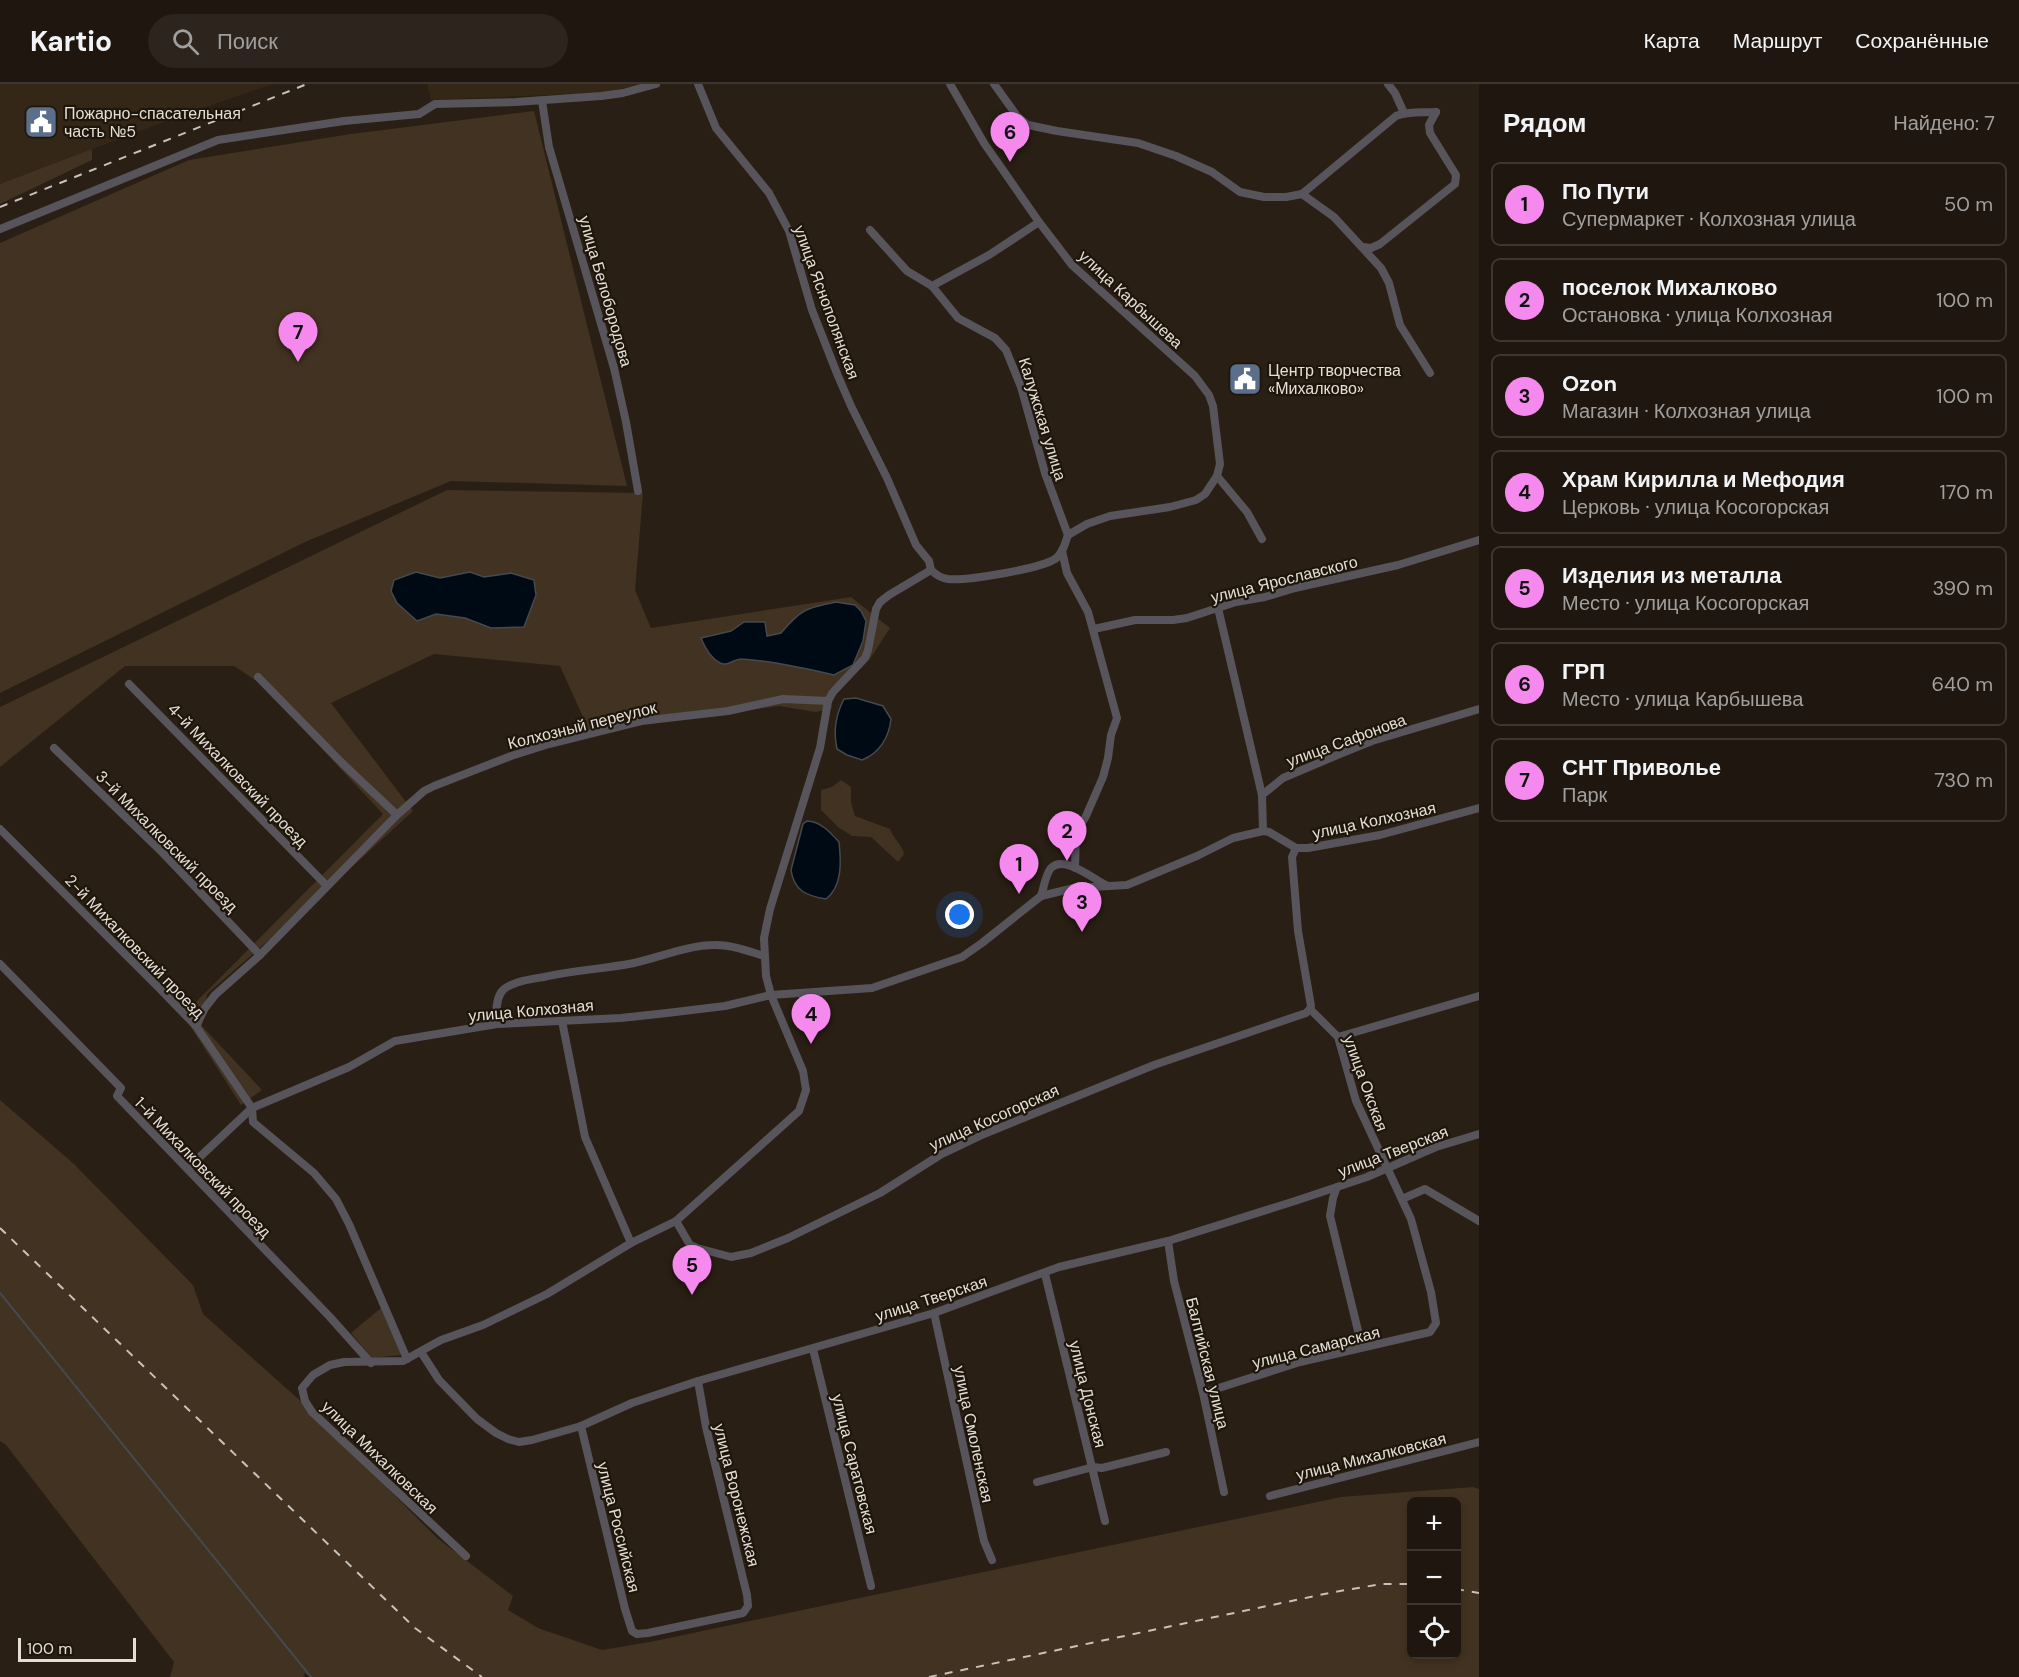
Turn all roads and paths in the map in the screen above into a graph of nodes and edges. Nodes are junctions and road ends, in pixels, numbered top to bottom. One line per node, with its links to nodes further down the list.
1 (656, 84): 6 (street)
2 (698, 84): 21 (street, улица Яснополянская)
3 (950, 84): 9 (street, улица Карбышева)
4 (994, 84): 8 (street)
5 (1388, 84): 7 (street)
6 (542, 100): 10 (street); 16 (street, улица Белобородова)
7 (1404, 113): 8 (street); 12 (street)
8 (1302, 194): 12 (street)
9 (1039, 222): 13 (street); 15 (street, улица Карбышева)
10 (0, 229)
11 (870, 230): 13 (street, Калужская улица)
12 (1363, 247): 14 (street)
13 (932, 286): 17 (street, Калужская улица)
14 (1430, 373)
15 (1217, 476): 17 (street); 18 (street)
16 (638, 491)
17 (1068, 535): 20 (street)
18 (1262, 539)
19 (1479, 540): 22 (street, улица Ярославского)
20 (1062, 551): 21 (street); 23 (street)
21 (932, 570): 26 (street)
22 (1218, 608): 23 (street, улица Ярославского); 29 (street)
23 (1094, 629): 35 (street)
24 (258, 678): 31 (street)
25 (129, 684): 36 (street, 4-й Михалковский проезд)
26 (828, 701): 31 (street, Колхозный переулок); 40 (street)
27 (1479, 709): 29 (street, улица Сафонова)
28 (54, 748): 39 (street, 3-й Михалковский проезд)
29 (1262, 795): 33 (street)
30 (1479, 808): 34 (street, улица Колхозная)
31 (397, 815): 36 (street, Колхозный переулок)
32 (0, 830): 47 (street, 2-й Михалковский проезд)
33 (1263, 831): 34 (street, улица Колхозная); 37 (street)
34 (1296, 848): 44 (street)
35 (1076, 865): 37 (street); 38 (street)
36 (327, 886): 39 (street, Колхозный переулок)
37 (1110, 887): 38 (street)
38 (1041, 896): 42 (street, улица Колхозная)
39 (260, 955): 47 (street, Колхозный переулок)
40 (764, 956): 42 (street); 46 (street)
41 (0, 964): 51 (street, 1-й Михалковский проезд)
42 (771, 995): 45 (street, улица Колхозная); 55 (street)
43 (1479, 996): 48 (street)
44 (1310, 1009): 48 (street, улица Окская); 55 (street, улица Косогорская)
45 (562, 1021): 46 (street, улица Колхозная); 58 (street)
46 (497, 1024): 49 (street, улица Колхозная)
47 (196, 1026): 49 (street, 2-й Михалковский проезд)
48 (1338, 1037): 52 (street, улица Окская)
49 (252, 1108): 51 (street, улица Колхозная); 65 (street, 2-й Михалковский проезд)
50 (1479, 1134): 52 (street, улица Тверская)
51 (188, 1168): 66 (street, 1-й Михалковский проезд)
52 (1387, 1168): 53 (street, улица Тверская); 54 (street, улица Окская)
53 (1337, 1187): 57 (street, улица Тверская); 62 (street)
54 (1402, 1199): 56 (street); 61 (street, улица Окская)
55 (676, 1221): 58 (street)
56 (1479, 1221)
57 (1168, 1241): 59 (street, улица Тверская); 68 (street, Балтийская улица)
58 (631, 1243): 64 (street)
59 (1045, 1274): 60 (street, улица Тверская); 72 (street, улица Донская)
60 (934, 1313): 63 (street, улица Тверская); 78 (street, улица Смоленская)
61 (1435, 1327): 62 (street, улица Самарская)
62 (1362, 1347): 68 (street, улица Самарская)
63 (813, 1349): 67 (street, улица Тверская); 79 (street, улица Саратовская)
64 (421, 1352): 65 (street, улица Михалковская); 69 (street, улица Тверская)
65 (408, 1359): 66 (street, улица Михалковская)
66 (371, 1363): 77 (street, улица Михалковская)
67 (698, 1381): 69 (street, улица Тверская); 80 (street, улица Воронежская)
68 (1203, 1394): 74 (street, Балтийская улица)
69 (580, 1426): 80 (street, улица Российская)
70 (1479, 1442): 75 (street, улица Михалковская)
71 (1166, 1452): 72 (street)
72 (1093, 1467): 73 (street); 76 (street, улица Донская)
73 (1037, 1482)
74 (1224, 1492)
75 (1270, 1496)
76 (1105, 1521)
77 (466, 1556)
78 (992, 1560)
79 (871, 1586)
80 (635, 1634)

